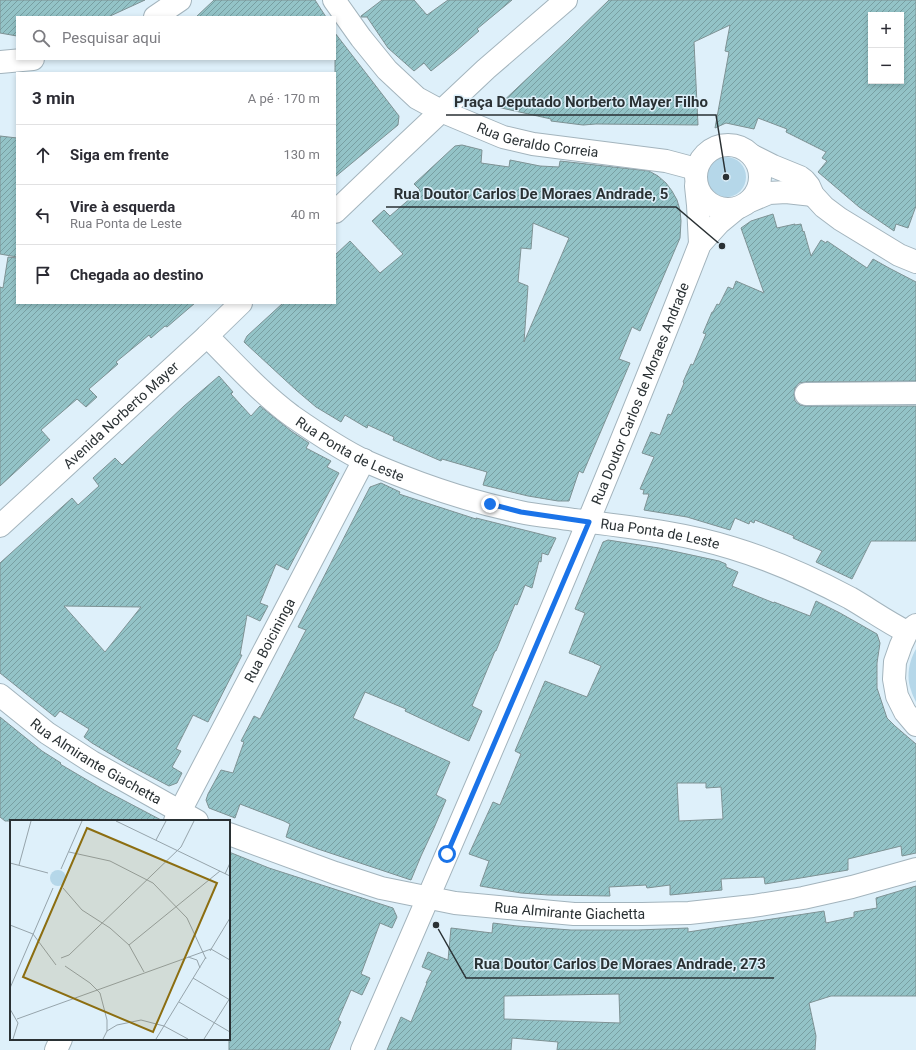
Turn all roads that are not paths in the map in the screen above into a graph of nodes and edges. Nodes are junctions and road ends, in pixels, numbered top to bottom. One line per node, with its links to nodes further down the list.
1 (180, 0): 4 (street)
2 (334, 0): 7 (street, Rua Geraldo Correia)
3 (566, 0): 7 (street)
4 (156, 16)
5 (22, 60): 6 (street)
6 (0, 62)
7 (441, 111): 9 (street, Rua Geraldo Correia); 12 (street)
8 (753, 156): 9 (street); 10 (street); 11 (street)
9 (696, 178): 11 (street); 13 (street, Rua Doutor Carlos de Moraes Andrade)
10 (813, 195): 11 (street); 14 (street)
11 (743, 205): 13 (street, Rua Doutor Carlos de Moraes Andrade)
12 (336, 211)
13 (700, 244): 20 (street, Rua Doutor Carlos de Moraes Andrade)
14 (916, 262)
15 (240, 304): 16 (street, Avenida Norberto Mayer)
16 (207, 336): 19 (street, Rua Ponta de Leste); 21 (street, Avenida Norberto Mayer)
17 (916, 393): 18 (street)
18 (806, 394)
19 (364, 460): 20 (street, Rua Ponta de Leste); 25 (street, Rua Boicininga)
20 (589, 522): 22 (street, Rua Ponta de Leste); 28 (street, Rua Doutor Carlos de Moraes Andrade)
21 (0, 526)
22 (911, 629): 24 (street)
23 (0, 695): 25 (street, Rua Almirante Giachetta)
24 (916, 725)
25 (184, 818)
26 (230, 834): 28 (street, Rua Almirante Giachetta)
27 (916, 869): 28 (street, Rua Almirante Giachetta)
28 (428, 898): 31 (street, Rua Doutor Carlos de Moraes Andrade)
29 (61, 1040): 30 (street)
30 (56, 1050)
31 (362, 1050)

